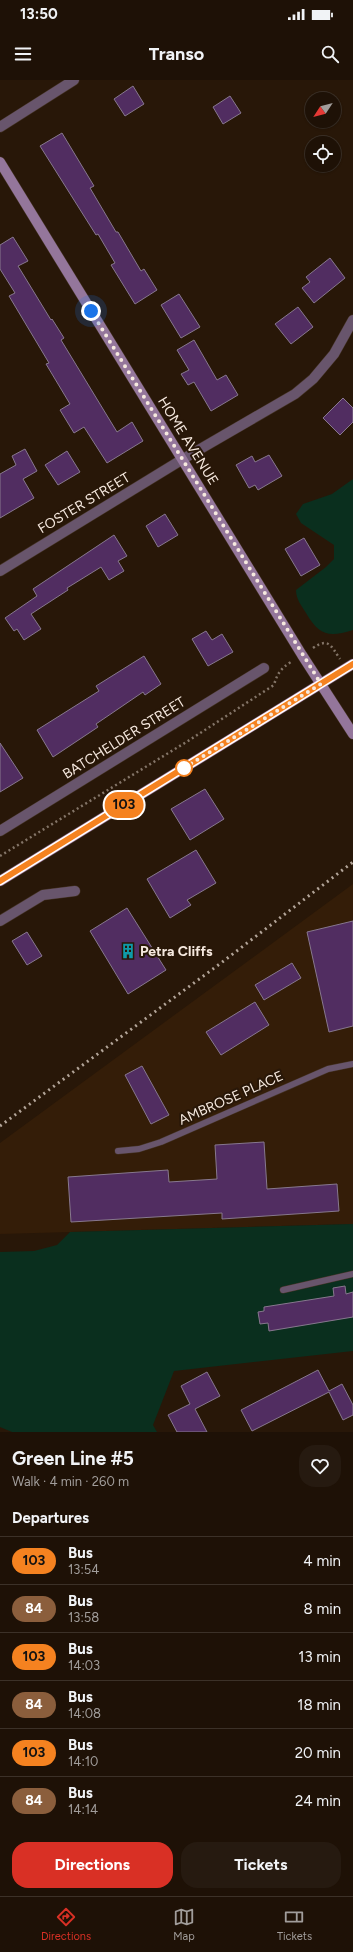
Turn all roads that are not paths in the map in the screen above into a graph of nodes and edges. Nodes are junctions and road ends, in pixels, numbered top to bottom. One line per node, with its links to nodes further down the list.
1 (74, 80): 2 (street)
2 (0, 127)
3 (0, 162): 5 (main road, HOME AVENUE)
4 (353, 320): 5 (street, FOSTER STREET)
5 (183, 459): 6 (street, FOSTER STREET); 9 (main road, HOME AVENUE)
6 (0, 571)
7 (350, 666): 9 (main road)
8 (264, 668): 11 (street, BATCHELDER STREET)
9 (321, 684): 10 (main road, HOME AVENUE); 12 (main road)
10 (353, 734)
11 (0, 831)
12 (0, 881)
13 (75, 891): 14 (street)
14 (0, 921)
15 (353, 1064): 16 (lane, AMBROSE PLACE)
16 (118, 1151)
17 (353, 1274): 18 (lane)
18 (283, 1290)

